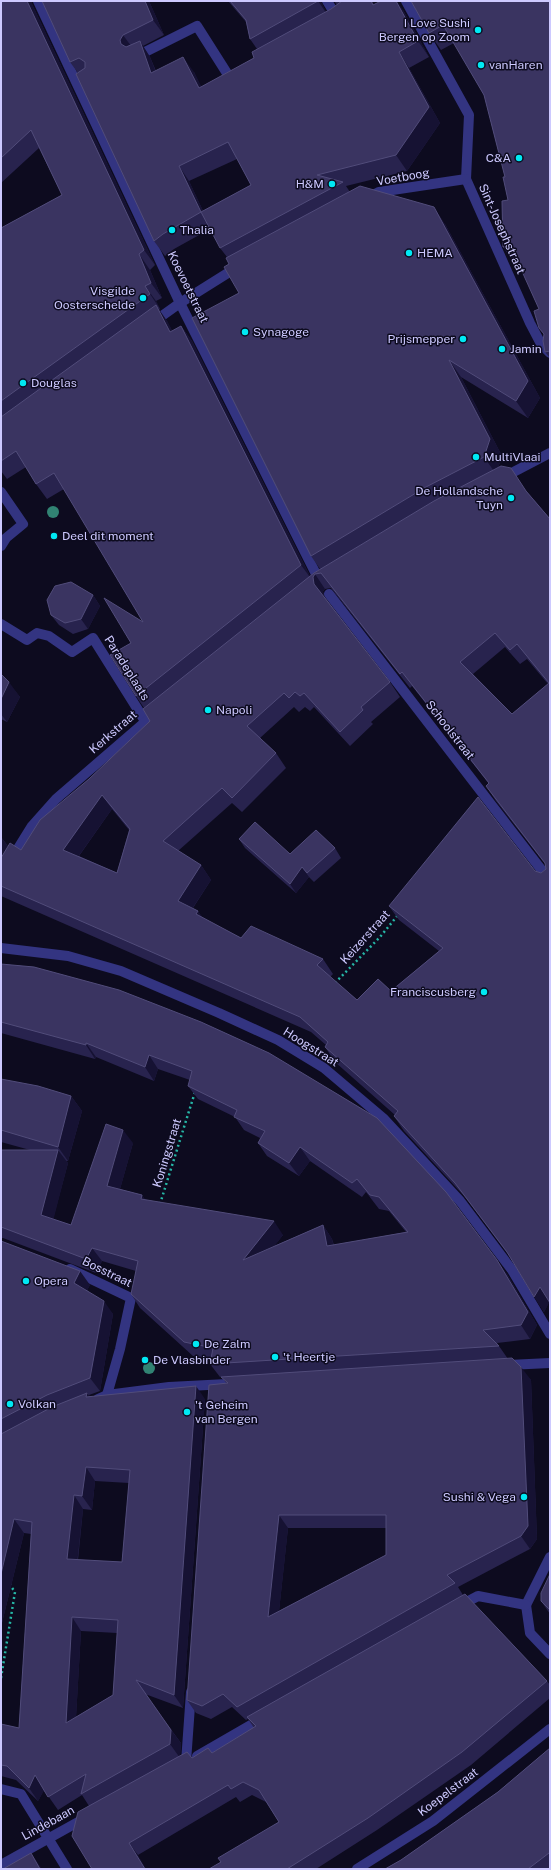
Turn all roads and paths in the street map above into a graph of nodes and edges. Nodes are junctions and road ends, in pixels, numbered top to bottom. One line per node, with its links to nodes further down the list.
1 (38, 1): 8 (street, Koevoetstraat)
2 (327, 1): 4 (street)
3 (406, 1): 9 (street, Sint-Josephstraat)
4 (338, 18)
5 (137, 56): 6 (street)
6 (243, 70)
7 (90, 80): 8 (street)
8 (79, 86): 12 (street, Koevoetstraat)
9 (466, 179): 10 (street, Voetboog); 14 (street, Sint-Josephstraat)
10 (358, 203)
11 (247, 262): 12 (street)
12 (180, 302): 13 (street); 19 (street, Koevoetstraat)
13 (141, 330)
14 (550, 354)
15 (550, 453): 16 (street)
16 (495, 482)
17 (1, 492): 18 (street)
18 (1, 546)
19 (320, 582)
20 (329, 594): 25 (street, Schoolstraat)
21 (1, 624): 23 (street, Paradeplaats)
22 (170, 701): 23 (street, Kerkstraat)
23 (145, 721): 24 (street, Kerkstraat)
24 (1, 876)
25 (550, 881)
26 (400, 912): 28 (path, Keizerstraat)
27 (1, 948): 32 (street, Hoogstraat)
28 (332, 986)
29 (196, 1088): 30 (path, Koningstraat)
30 (159, 1208)
31 (61, 1266): 36 (street, Bosstraat)
32 (550, 1334)
33 (550, 1362): 34 (street)
34 (495, 1366)
35 (237, 1383): 36 (street)
36 (107, 1395): 37 (street)
37 (86, 1404)
38 (550, 1557): 40 (street)
39 (8, 1581): 43 (path)
40 (526, 1605): 41 (street); 42 (street)
41 (451, 1611)
42 (550, 1654)
43 (1, 1678)
44 (192, 1683): 45 (street)
45 (274, 1712)
46 (550, 1729): 52 (street, Koepelstraat)
47 (1, 1789): 49 (street)
48 (97, 1811): 49 (street, Lindebaan)
49 (48, 1838): 50 (street, Lindebaan); 51 (street)
50 (1, 1865)
51 (67, 1869)
52 (357, 1869)

